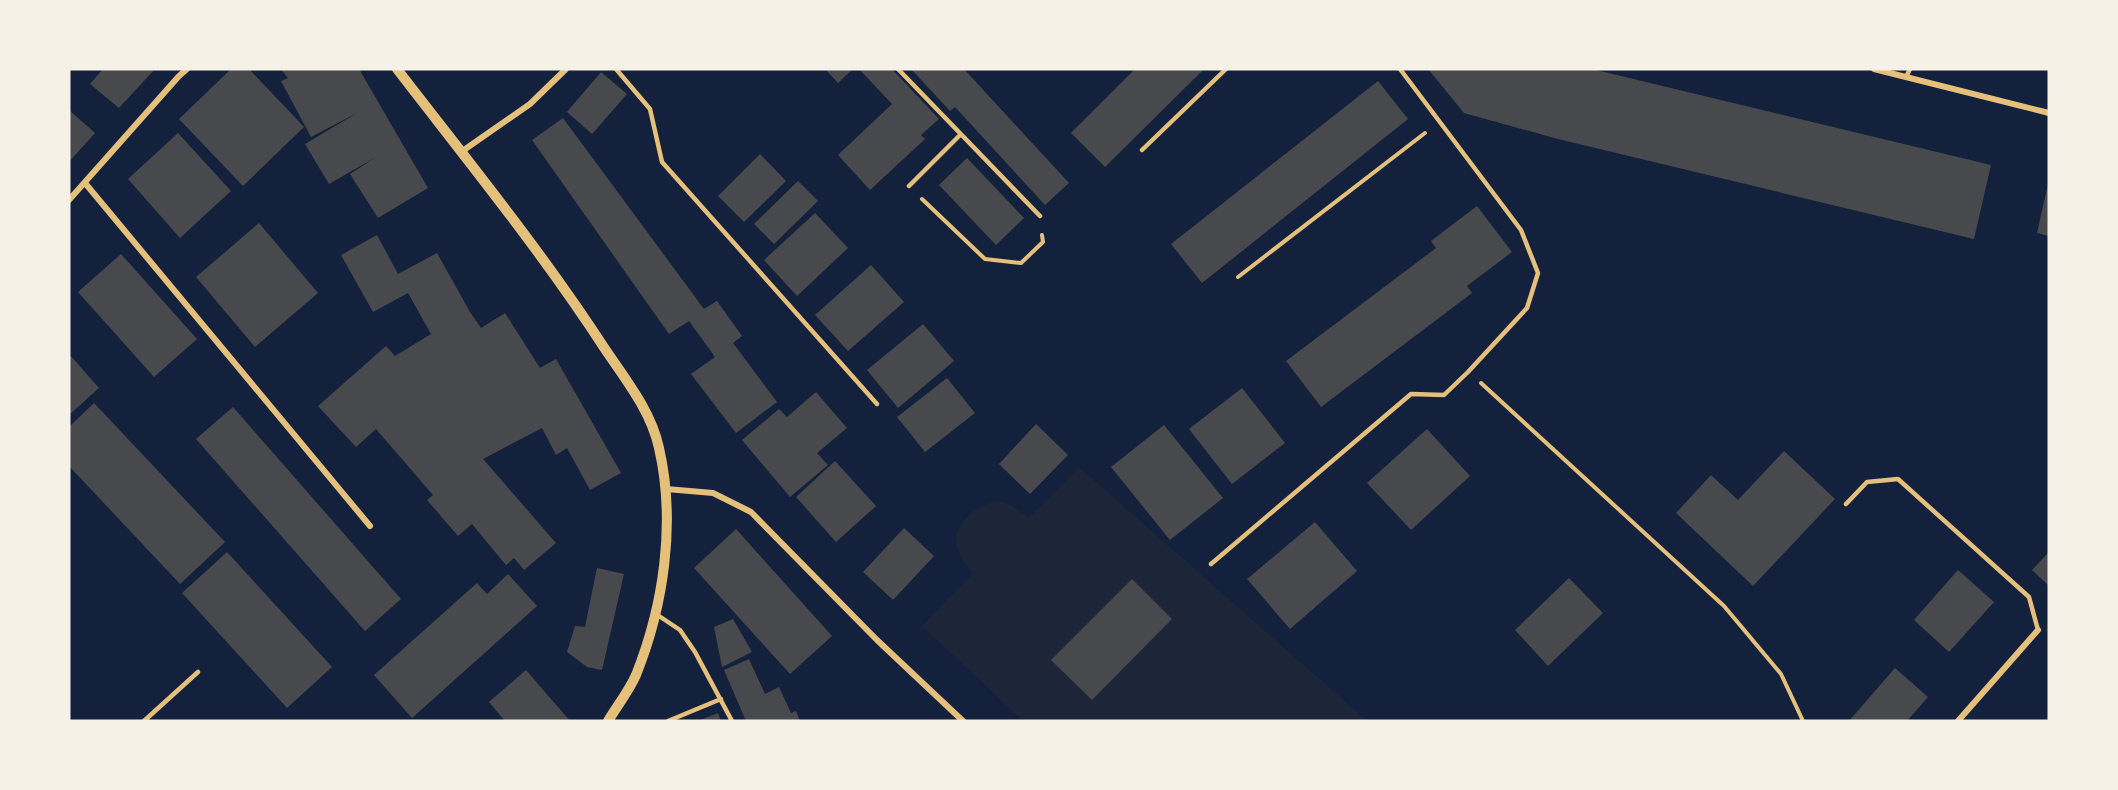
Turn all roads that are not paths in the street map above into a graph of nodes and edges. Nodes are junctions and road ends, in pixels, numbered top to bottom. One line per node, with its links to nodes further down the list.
1 (188, 69): 15 (street)
2 (397, 69): 14 (street)
3 (566, 69): 14 (street)
4 (616, 69): 19 (lane)
5 (898, 69): 12 (lane)
6 (1226, 69): 13 (lane)
7 (1400, 69): 23 (lane)
8 (1874, 69): 10 (street)
9 (1910, 69): 10 (lane)
10 (1906, 77): 11 (street)
11 (2049, 113)
12 (960, 135): 16 (lane); 18 (lane)
13 (1142, 150)
14 (461, 152): 20 (street)
15 (85, 183): 17 (street); 22 (street)
16 (909, 186)
17 (69, 200)
18 (1040, 216)
19 (877, 404)
20 (666, 489): 24 (street); 32 (street)
21 (1846, 504): 25 (lane)
22 (370, 526)
23 (1211, 564)
24 (657, 614): 27 (lane); 29 (street)
25 (2038, 630): 33 (street)
26 (198, 672): 28 (lane)
27 (721, 699): 30 (lane); 31 (lane)
28 (144, 721)
29 (608, 721)
30 (668, 721)
31 (732, 721)
32 (963, 721)
33 (1958, 721)

